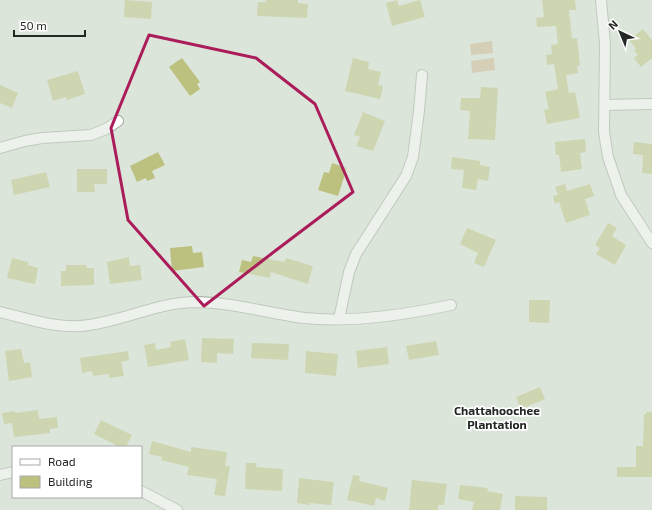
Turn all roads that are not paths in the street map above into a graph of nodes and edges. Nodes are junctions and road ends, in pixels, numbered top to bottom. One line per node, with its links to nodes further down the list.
1 (601, 0): 4 (street)
2 (422, 75): 10 (street)
3 (651, 104): 4 (street)
4 (605, 105): 7 (street)
5 (118, 121): 6 (street)
6 (0, 148)
7 (652, 243)
8 (451, 305): 10 (street)
9 (0, 312): 10 (street)
10 (339, 320)
11 (12, 472): 12 (street)
12 (0, 476)
13 (142, 492): 14 (street)
14 (177, 510)

